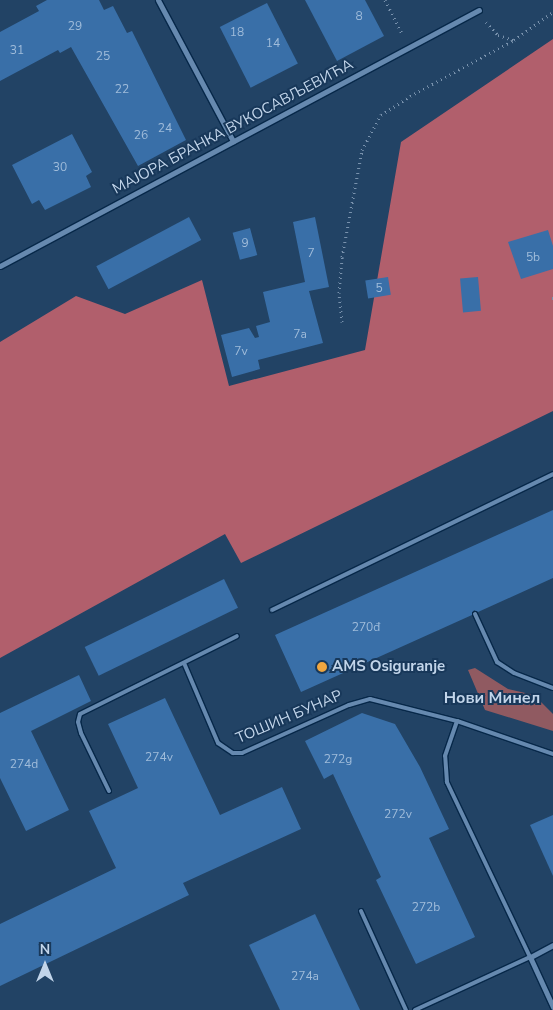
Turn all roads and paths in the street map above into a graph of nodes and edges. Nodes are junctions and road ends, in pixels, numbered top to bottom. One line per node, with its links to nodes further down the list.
1 (158, 0): 7 (street)
2 (385, 0): 6 (path)
3 (479, 10): 5 (path); 6 (street, МАЈОРА БРАНКА ВУКОСАВЉЕВИЋА)
4 (553, 12): 5 (path)
5 (514, 40): 9 (path)
6 (409, 47): 7 (street, МАЈОРА БРАНКА ВУКОСАВЉЕВИЋА)
7 (233, 141): 8 (street, МАЈОРА БРАНКА ВУКОСАВЉЕВИЋА)
8 (0, 266)
9 (342, 322)
10 (553, 474): 11 (lane)
11 (272, 610)
12 (475, 614): 15 (lane)
13 (237, 636): 14 (lane)
14 (184, 663): 16 (lane, ТОШИН БУНАР); 18 (lane)
15 (553, 688)
16 (457, 721): 17 (lane, ТОШИН БУНАР); 21 (lane)
17 (553, 754)
18 (108, 791)
19 (361, 911): 23 (lane)
20 (553, 945): 21 (street)
21 (530, 958): 22 (street); 24 (lane)
22 (553, 1007)
23 (406, 1010)
24 (415, 1010)

